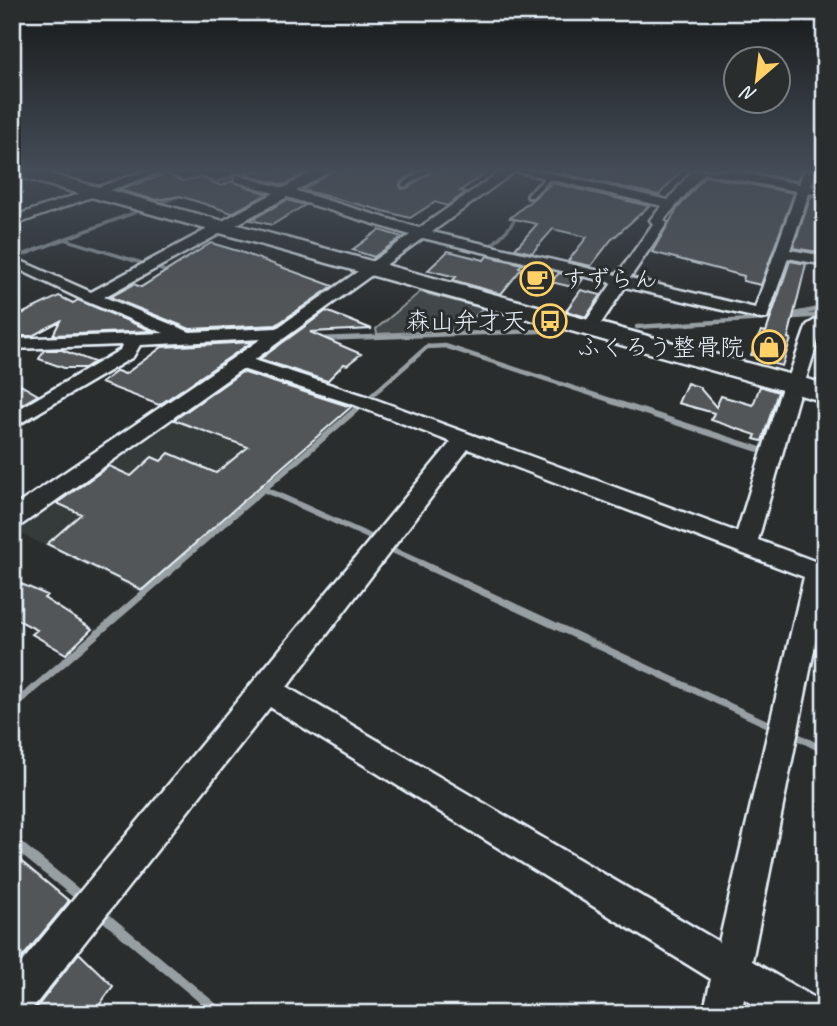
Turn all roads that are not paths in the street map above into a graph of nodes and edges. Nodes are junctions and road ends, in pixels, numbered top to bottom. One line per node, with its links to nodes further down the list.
1 (195, 219): 7 (main road)
2 (235, 219): 7 (street)
3 (376, 219): 8 (street)
4 (443, 219): 8 (street)
5 (658, 219): 13 (street)
6 (793, 219): 9 (street)
7 (221, 226): 12 (main road); 14 (street)
8 (423, 233): 12 (street); 13 (street)
9 (781, 252): 11 (street); 13 (street)
10 (13, 261): 14 (street)
11 (825, 261)
12 (372, 267): 16 (main road); 18 (street)
13 (622, 281): 16 (street)
14 (91, 298): 17 (street)
15 (815, 325): 22 (street)
16 (590, 327): 22 (main road)
17 (188, 337): 18 (street); 20 (street)
18 (273, 338): 21 (street)
19 (12, 344): 20 (street)
20 (131, 345): 24 (street)
21 (240, 362): 25 (street); 26 (street)
22 (793, 384): 23 (main road); 27 (street)
23 (825, 393)
24 (12, 422)
25 (465, 439): 27 (street); 29 (street)
26 (12, 520)
27 (745, 546): 28 (street)
28 (821, 574): 30 (street)
29 (267, 690): 30 (street); 31 (street)
30 (732, 970): 32 (street); 33 (street)
31 (12, 1004)
32 (722, 1014)
33 (804, 1014)

